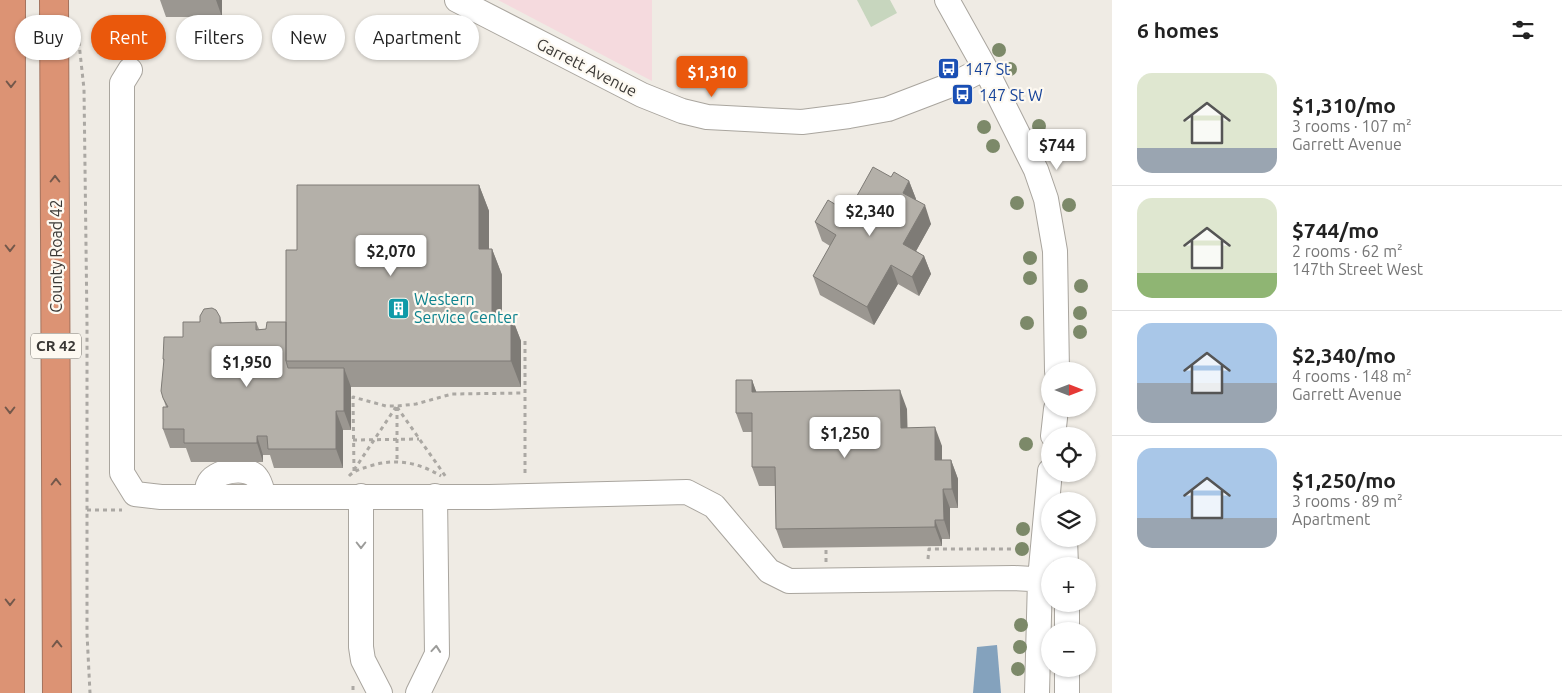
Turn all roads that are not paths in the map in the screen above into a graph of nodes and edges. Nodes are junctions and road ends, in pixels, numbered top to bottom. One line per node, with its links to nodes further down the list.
1 (11, 0): 15 (highway, CR 42, one-way to 15)
2 (54, 0): 16 (highway, County Road 42 / CR 42, one-way to 2)
3 (456, 0): 5 (street, Garrett Avenue)
4 (947, 0): 5 (street)
5 (985, 68): 7 (street)
6 (130, 70): 10 (street)
7 (1057, 362)
8 (1049, 482): 11 (street)
9 (442, 488): 10 (street); 12 (street); 18 (street, one-way to 9)
10 (360, 496): 17 (street, one-way to 17)
11 (1046, 557)
12 (1041, 580)
13 (1043, 612): 19 (street)
14 (1067, 677): 20 (street)
15 (10, 693)
16 (57, 693)
17 (380, 693)
18 (418, 693)
19 (1037, 693)
20 (1067, 693)

